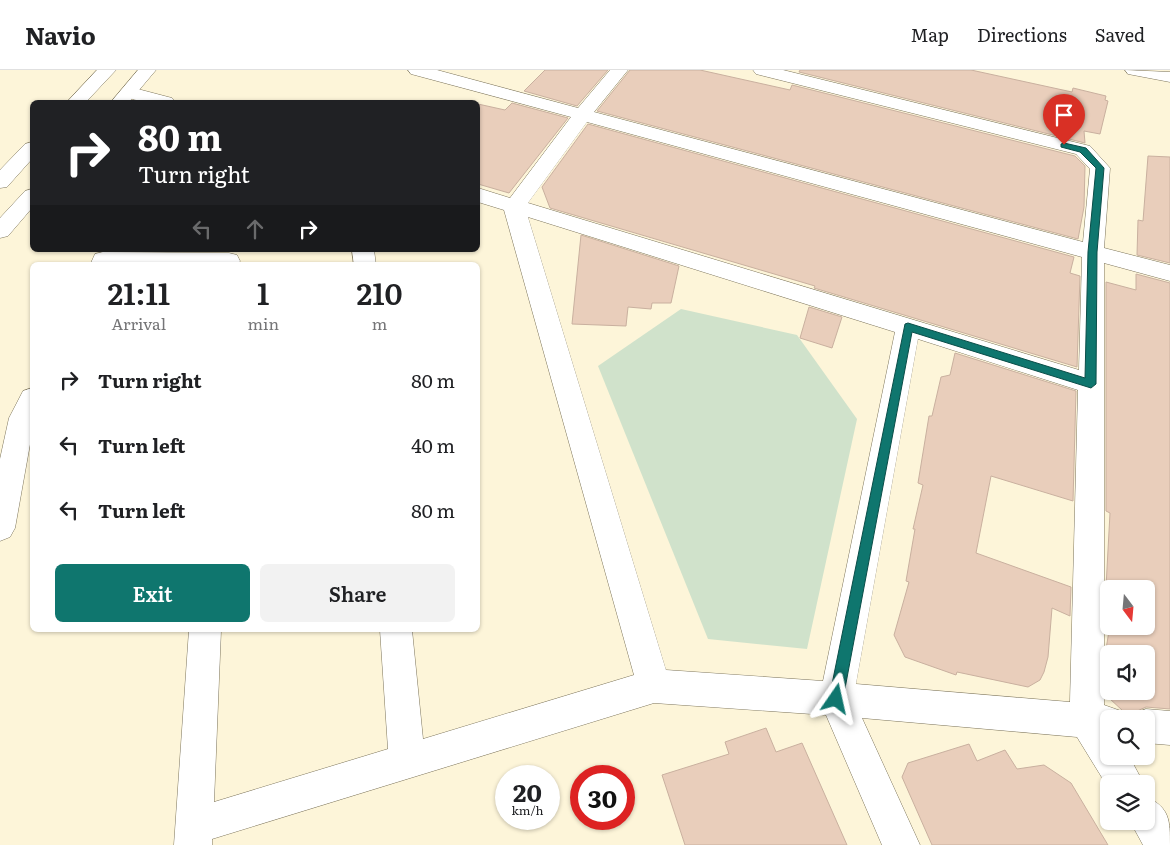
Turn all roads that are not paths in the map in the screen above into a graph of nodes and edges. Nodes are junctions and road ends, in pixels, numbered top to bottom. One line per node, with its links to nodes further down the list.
1 (107, 70): 10 (street)
2 (146, 70): 9 (street)
3 (416, 70): 12 (street)
4 (619, 70): 12 (street)
5 (762, 70): 19 (street)
6 (1133, 70): 7 (street); 8 (street)
7 (1170, 77)
8 (1170, 82)
9 (125, 97): 11 (street)
10 (78, 100)
11 (150, 100)
12 (582, 115): 17 (street); 19 (street)
13 (30, 150): 14 (street)
14 (0, 182)
15 (480, 197): 17 (street)
16 (30, 198): 18 (street)
17 (514, 207): 23 (street); 29 (street)
18 (0, 231)
19 (1092, 252): 22 (street); 24 (street)
20 (229, 259): 21 (street)
21 (102, 262)
22 (1170, 273)
23 (908, 327): 24 (street); 30 (street)
24 (1091, 384): 31 (street)
25 (30, 402): 26 (street)
26 (0, 528)
27 (205, 632): 36 (street)
28 (396, 632): 34 (street)
29 (654, 686): 30 (street); 34 (street)
30 (836, 699): 31 (street); 37 (street)
31 (1098, 723)
32 (1155, 727): 33 (street)
33 (1170, 728)
34 (407, 761): 36 (street)
35 (1155, 829): 38 (street)
36 (193, 836)
37 (901, 845)
38 (1165, 845)

